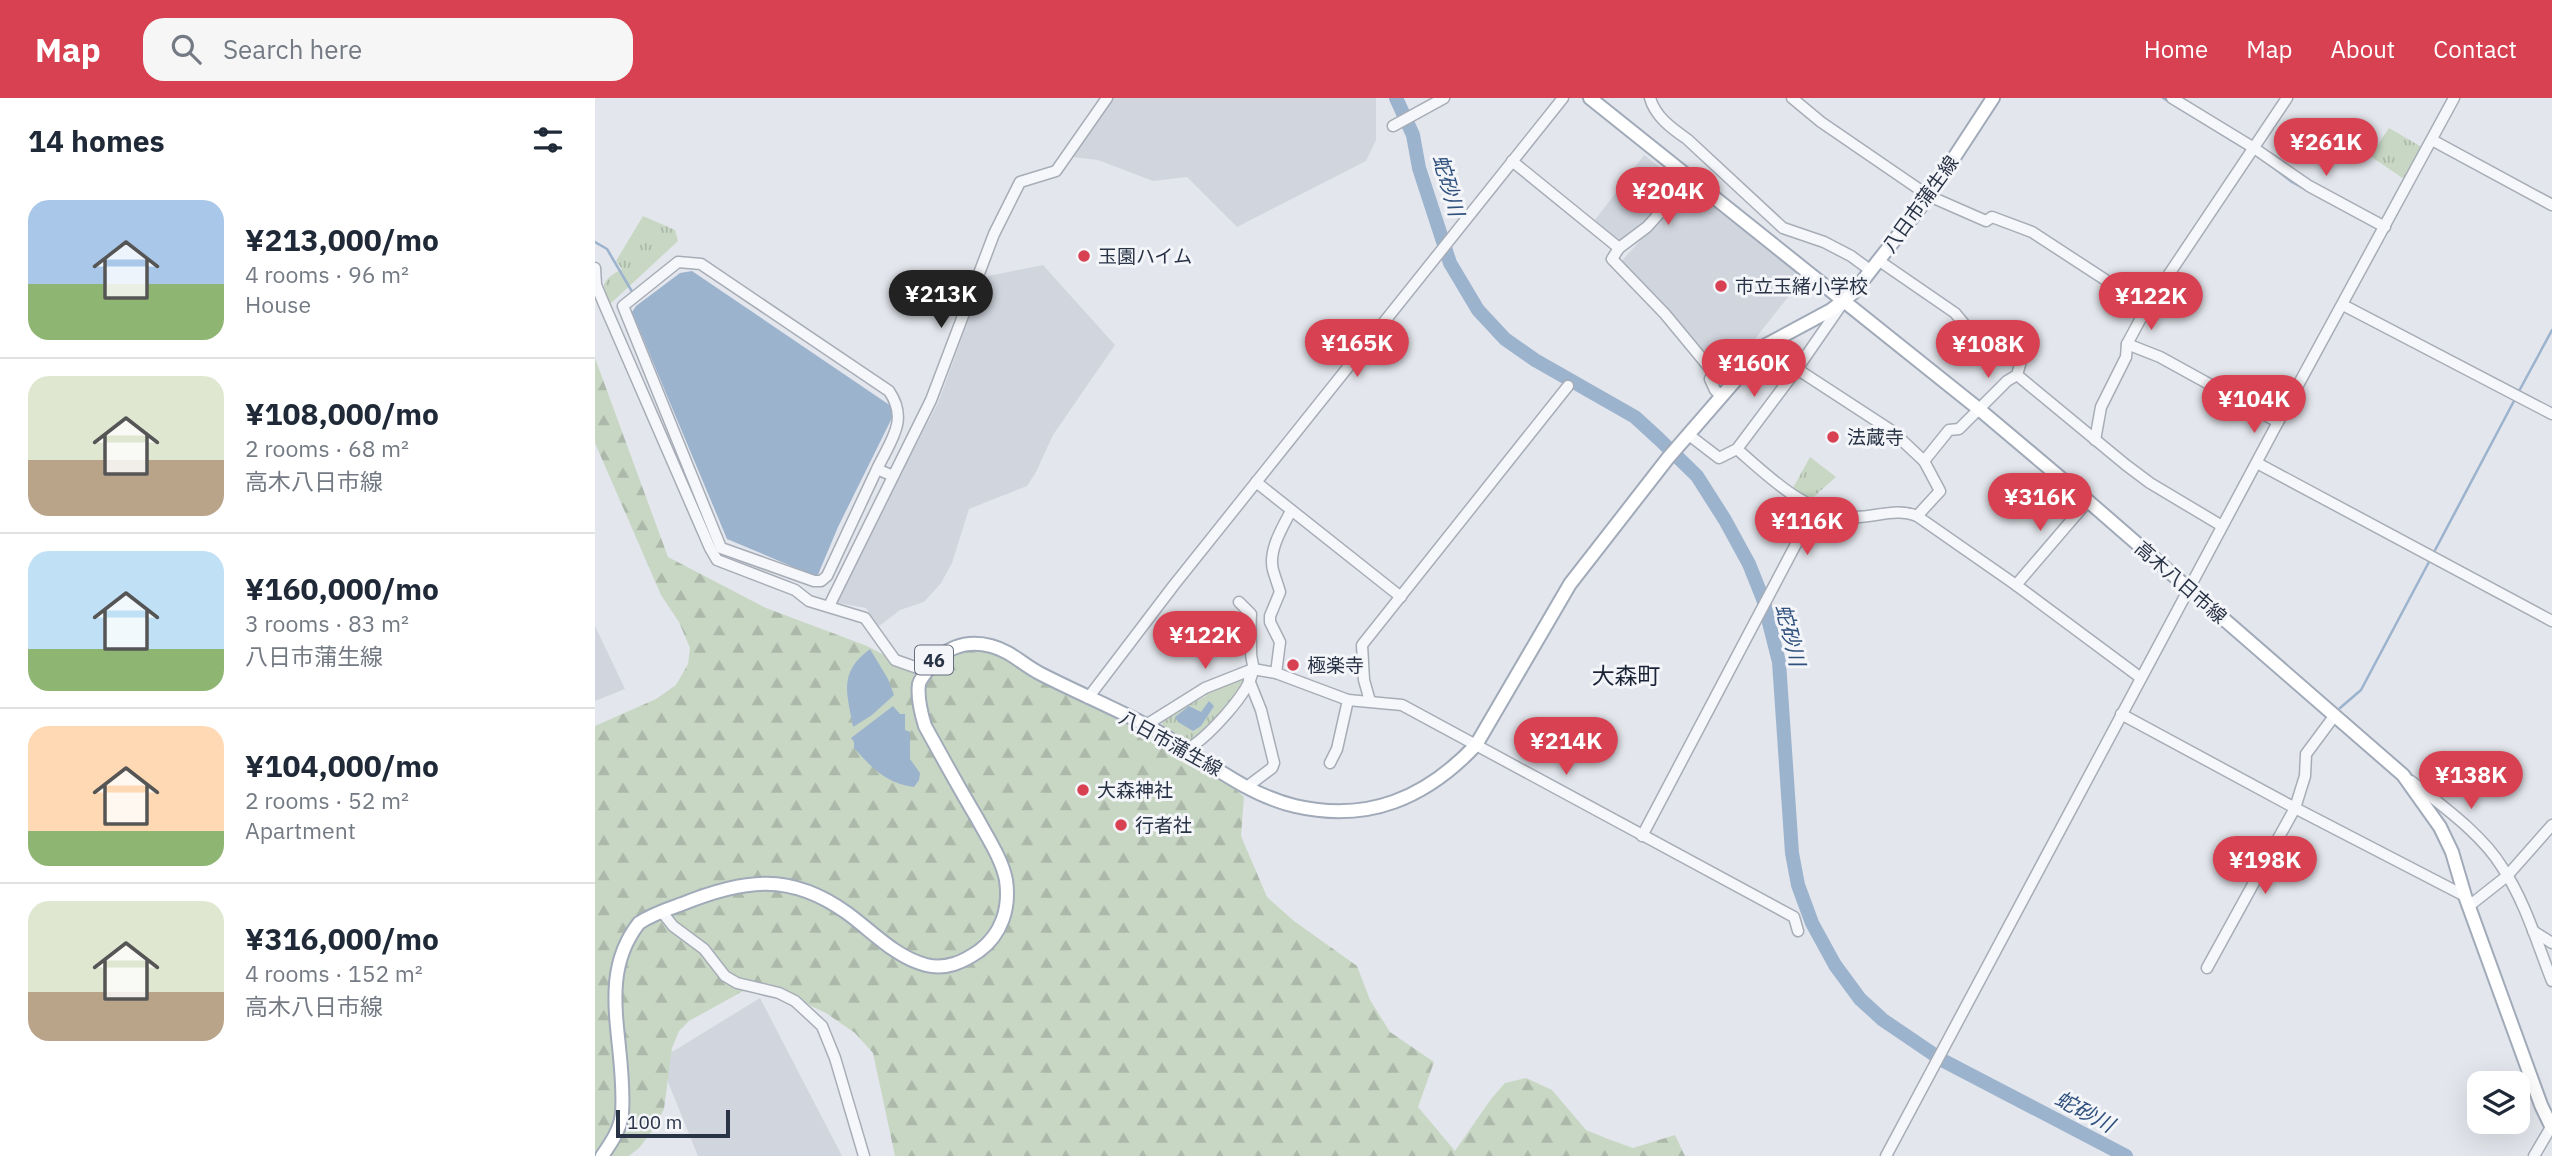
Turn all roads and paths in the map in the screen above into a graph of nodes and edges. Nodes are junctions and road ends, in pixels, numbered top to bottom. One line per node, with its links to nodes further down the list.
1 (1107, 98): 39 (street)
2 (1444, 98): 11 (street)
3 (1563, 98): 14 (street)
4 (1590, 98): 15 (main road, 高木八日市線)
5 (1650, 98): 20 (street)
6 (1792, 98): 16 (street)
7 (1993, 98): 16 (main road, 八日市蒲生線 / 46)
8 (2172, 98): 13 (street)
9 (2287, 98): 13 (street)
10 (2454, 98): 12 (street)
11 (1393, 126)
12 (2432, 140): 17 (street); 18 (street)
13 (2253, 148): 18 (street); 24 (street)
14 (1513, 161): 19 (street); 40 (street)
15 (1691, 178): 19 (street); 22 (main road, 高木八日市線)
16 (1929, 196): 20 (main road, 八日市蒲生線 / 46); 24 (street)
17 (2552, 205)
18 (2385, 227): 23 (street)
19 (1619, 248): 29 (street)
20 (1874, 265): 22 (main road, 八日市蒲生線 / 46); 27 (street)
21 (595, 268): 50 (street)
22 (1845, 301): 26 (street); 29 (main road, 八日市蒲生線 / 46); 30 (main road, 高木八日市線)
23 (2343, 305): 31 (street); 32 (street)
24 (2147, 307): 25 (street)
25 (2127, 344): 32 (street); 34 (street)
26 (1797, 369): 35 (street); 36 (street)
27 (2017, 375): 30 (street); 34 (street)
28 (1568, 386): 48 (street)
29 (1721, 396): 33 (main road, 八日市蒲生線 / 46)
30 (1980, 410): 36 (street); 41 (main road, 高木八日市線)
31 (2552, 414)
32 (2278, 422): 37 (street)
33 (1685, 438): 35 (street); 63 (main road, 八日市蒲生線 / 46)
34 (2095, 440): 45 (street)
35 (1737, 449): 42 (street)
36 (1924, 461): 44 (street)
37 (2257, 463): 45 (street); 51 (street)
38 (877, 469): 38 (street); 39 (street)
39 (893, 476): 50 (street)
40 (1256, 482): 43 (street); 57 (street)
41 (2088, 501): 46 (street); 47 (main road, 高木八日市線)
42 (1815, 508): 44 (street); 70 (street)
43 (1291, 511): 48 (street); 54 (street)
44 (1917, 516): 46 (street)
45 (2222, 526): 47 (street)
46 (2016, 585): 55 (street)
47 (2190, 589): 55 (street); 61 (main road, 高木八日市線)
48 (1401, 597): 59 (street)
49 (1239, 602): 52 (street)
50 (829, 606): 53 (street)
51 (2552, 621)
52 (1254, 669): 54 (street); 56 (street); 62 (street)
53 (926, 671): 57 (main road, 八日市蒲生線 / 46); 73 (main road, 46)
54 (1276, 673): 58 (street)
55 (2141, 678): 60 (street)
56 (1249, 680): 64 (street); 67 (street)
57 (1087, 698): 62 (main road, 八日市蒲生線 / 46)
58 (1348, 701): 59 (street); 65 (street)
59 (1370, 701): 63 (street)
60 (2121, 714): 68 (street); 84 (street)
61 (2335, 715): 66 (main road, 高木八日市線); 68 (street)
62 (1146, 725): 64 (main road, 八日市蒲生線 / 46)
63 (1476, 745): 67 (main road, 八日市蒲生線 / 46); 70 (street)
64 (1186, 750): 67 (main road, 八日市蒲生線 / 46)
65 (1330, 763)
66 (2403, 775): 71 (street); 72 (main road, 高木八日市線)
67 (1248, 786)
68 (2295, 808): 72 (street); 78 (street)
69 (2551, 828): 71 (street)
70 (1642, 836): 74 (street)
71 (2507, 876): 72 (street); 75 (street)
72 (2467, 901): 81 (main road, 高木八日市線)
73 (662, 912): 77 (main road, 46); 83 (street)
74 (1800, 926)
75 (2532, 931): 76 (street); 79 (street)
76 (2552, 943)
77 (608, 957)
78 (2207, 968)
79 (2552, 981)
80 (602, 1004): 82 (main road)
81 (2550, 1119): 85 (street)
82 (601, 1156)
83 (864, 1156)
84 (1886, 1156)
85 (2534, 1156)

